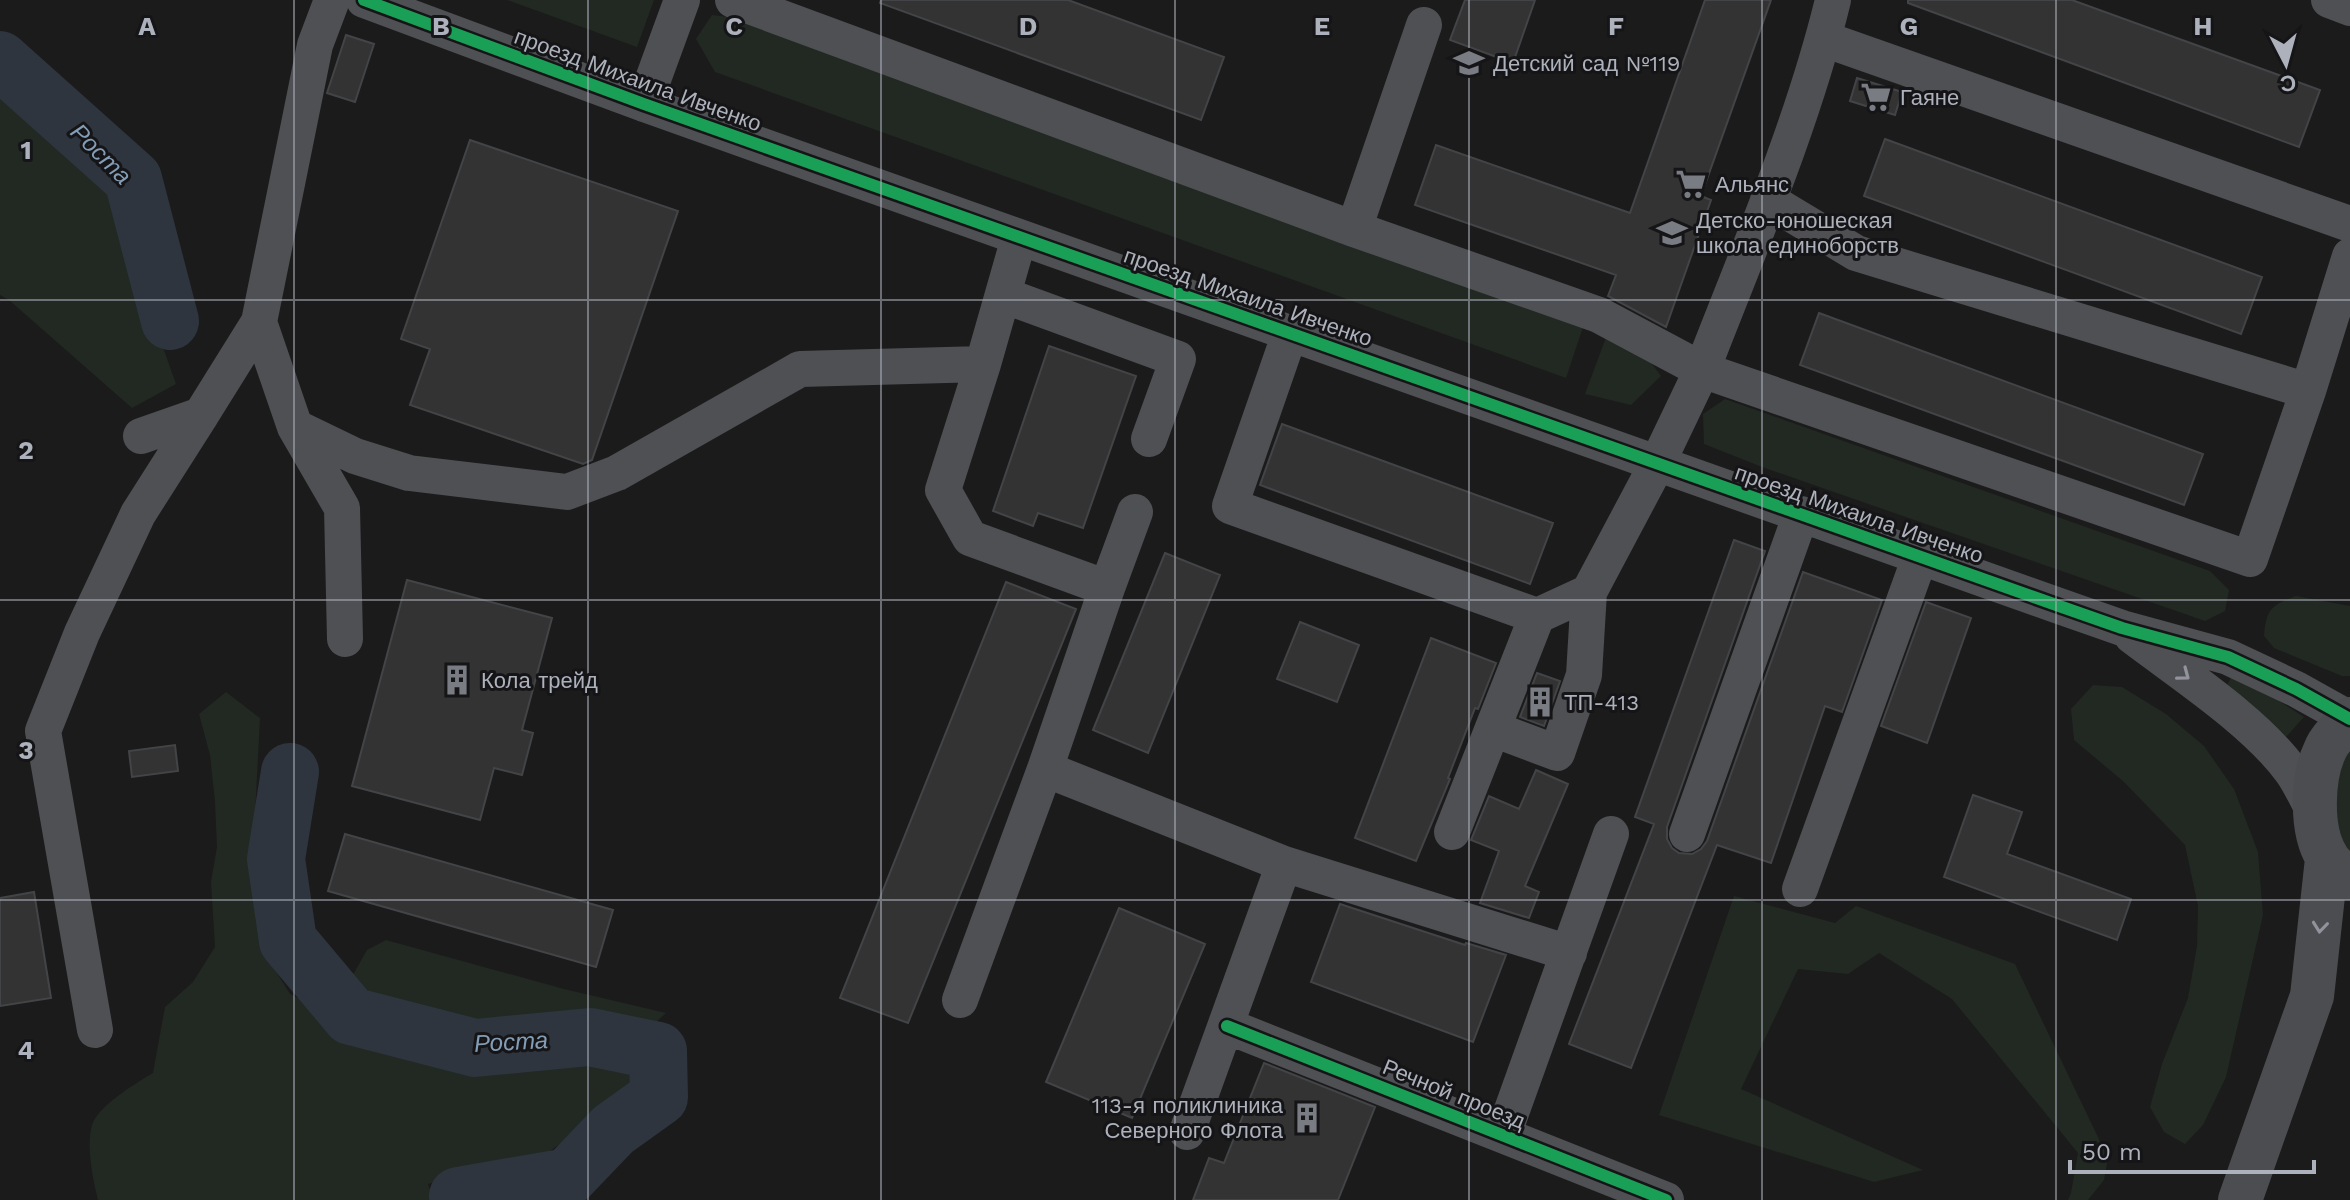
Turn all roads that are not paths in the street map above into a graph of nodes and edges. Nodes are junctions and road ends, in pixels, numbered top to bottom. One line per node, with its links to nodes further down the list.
1 (332, 0): 17 (street)
2 (364, 0): 10 (street, проезд Михаила Ивченко)
3 (682, 0): 10 (street)
4 (733, 0): 13 (street)
5 (1833, 0): 9 (street)
6 (2329, 0): 7 (street)
7 (2350, 8)
8 (1424, 25): 13 (street)
9 (1824, 39): 11 (street); 12 (street)
10 (644, 104): 14 (street, проезд Михаила Ивченко)
11 (1768, 200): 20 (street); 21 (street)
12 (2350, 224)
13 (1354, 229): 20 (street)
14 (1019, 238): 16 (street); 18 (street, проезд Михаила Ивченко)
15 (2350, 256): 21 (street)
16 (1003, 295): 19 (street); 25 (street)
17 (259, 322): 22 (street); 23 (street)
18 (1290, 333): 26 (street, проезд Михаила Ивченко); 32 (street)
19 (983, 364): 23 (street); 30 (street)
20 (1702, 370): 21 (street); 26 (street)
21 (2308, 391)
22 (201, 415): 24 (street); 50 (street)
23 (295, 427): 34 (street)
24 (141, 436)
25 (1149, 439)
26 (1657, 464): 28 (street, проезд Михаила Ивченко); 31 (street)
27 (1135, 512): 30 (street)
28 (1801, 514): 29 (street, проезд Михаила Ивченко); 41 (street)
29 (1920, 557): 33 (street, проезд Михаила Ивченко); 44 (street)
30 (1107, 588): 37 (street)
31 (1589, 592): 32 (street); 36 (street)
32 (1537, 616): 36 (street)
33 (2122, 628): 35 (street); 38 (street, one-way to 38)
34 (345, 639)
35 (2350, 719): 38 (main road)
36 (1493, 729): 39 (street)
37 (1045, 769): 42 (street); 48 (street)
38 (2316, 815): 43 (main road)
39 (1452, 832)
40 (1611, 834): 45 (street)
41 (1687, 834)
42 (1284, 864): 45 (street); 49 (street)
43 (2339, 869): 47 (main road, one-way to 47)
44 (1800, 889)
45 (1569, 953): 52 (street)
46 (2350, 954): 47 (main road)
47 (2312, 996): 54 (main road)
48 (960, 1000)
49 (1227, 1026): 51 (street); 52 (street, Речной проезд)
50 (95, 1030)
51 (1187, 1132)
52 (1503, 1135): 53 (street, Речной проезд)
53 (1666, 1200)
54 (2240, 1200)

